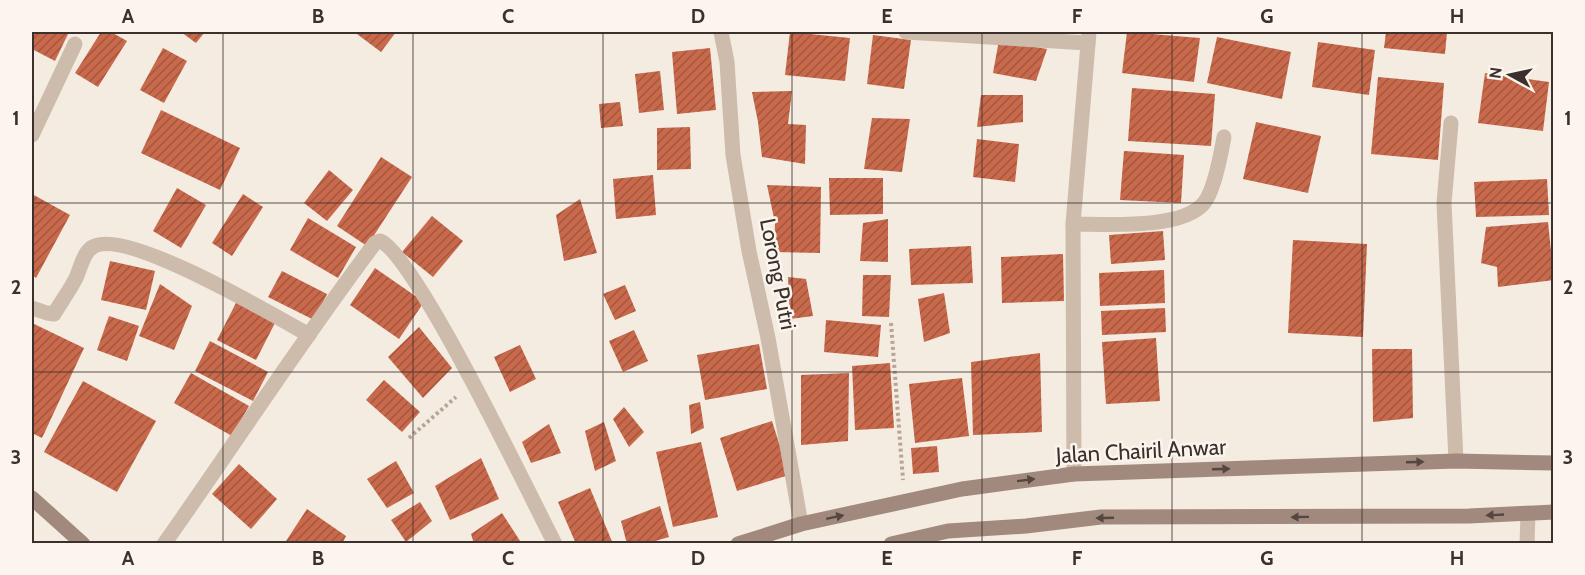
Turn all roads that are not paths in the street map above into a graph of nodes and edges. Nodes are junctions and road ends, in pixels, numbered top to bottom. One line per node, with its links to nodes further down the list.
1 (721, 32): 17 (street, Lorong Putri)
2 (906, 32): 3 (street)
3 (1088, 37): 8 (street)
4 (75, 44): 6 (street)
5 (1451, 123): 11 (street)
6 (32, 135)
7 (1224, 137): 8 (street)
8 (1073, 224): 13 (street)
9 (32, 308): 10 (street)
10 (309, 335): 19 (street); 20 (street)
11 (1456, 461): 12 (main road, Jalan Chairil Anwar); 13 (main road, Jalan Chairil Anwar, one-way to 11)
12 (1554, 463)
13 (1074, 474): 17 (main road, Jalan Chairil Anwar, one-way to 13)
14 (32, 498): 18 (main road)
15 (1554, 512): 16 (main road)
16 (1528, 513): 22 (main road, one-way to 22); 23 (street)
17 (801, 524): 21 (main road, Jalan Chairil Anwar)
18 (83, 543)
19 (164, 543)
20 (555, 543)
21 (738, 543)
22 (891, 543)
23 (1527, 543)

